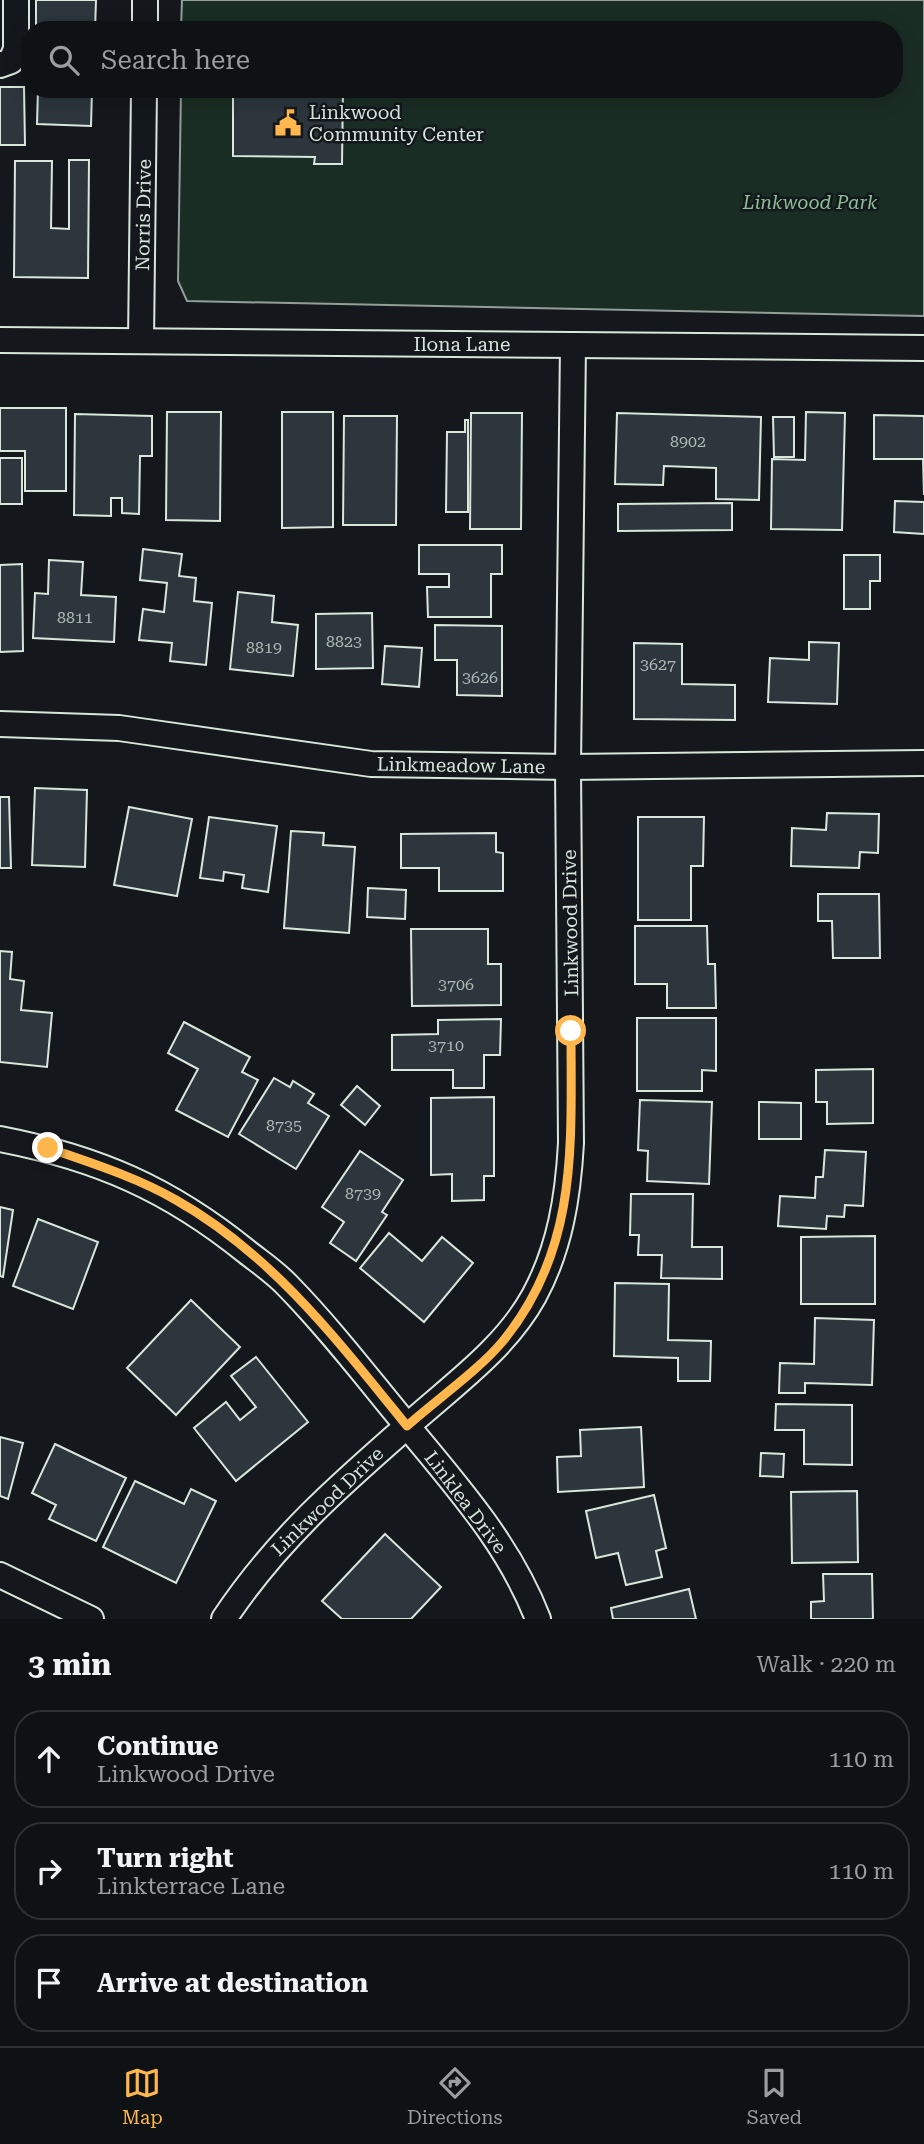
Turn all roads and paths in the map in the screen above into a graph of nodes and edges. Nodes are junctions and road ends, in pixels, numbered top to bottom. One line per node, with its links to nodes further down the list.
1 (16, 0): 4 (street)
2 (145, 0): 3 (street)
3 (145, 21)
4 (0, 65)
5 (144, 98): 7 (street, Norris Drive)
6 (0, 340): 7 (street, Ilona Lane)
7 (141, 341): 8 (street, Ilona Lane)
8 (573, 345): 9 (street, Ilona Lane); 12 (street, Linkwood Drive)
9 (924, 348)
10 (0, 724): 12 (street, Linkmeadow Lane)
11 (924, 763): 12 (street, Linkmeadow Lane)
12 (568, 768): 14 (street, Linkwood Drive)
13 (0, 1139): 14 (street, Linklea Drive)
14 (407, 1426): 17 (street, Linkwood Drive); 18 (street, Linklea Drive)
15 (0, 1575): 16 (street)
16 (91, 1619)
17 (224, 1619)
18 (538, 1619)

